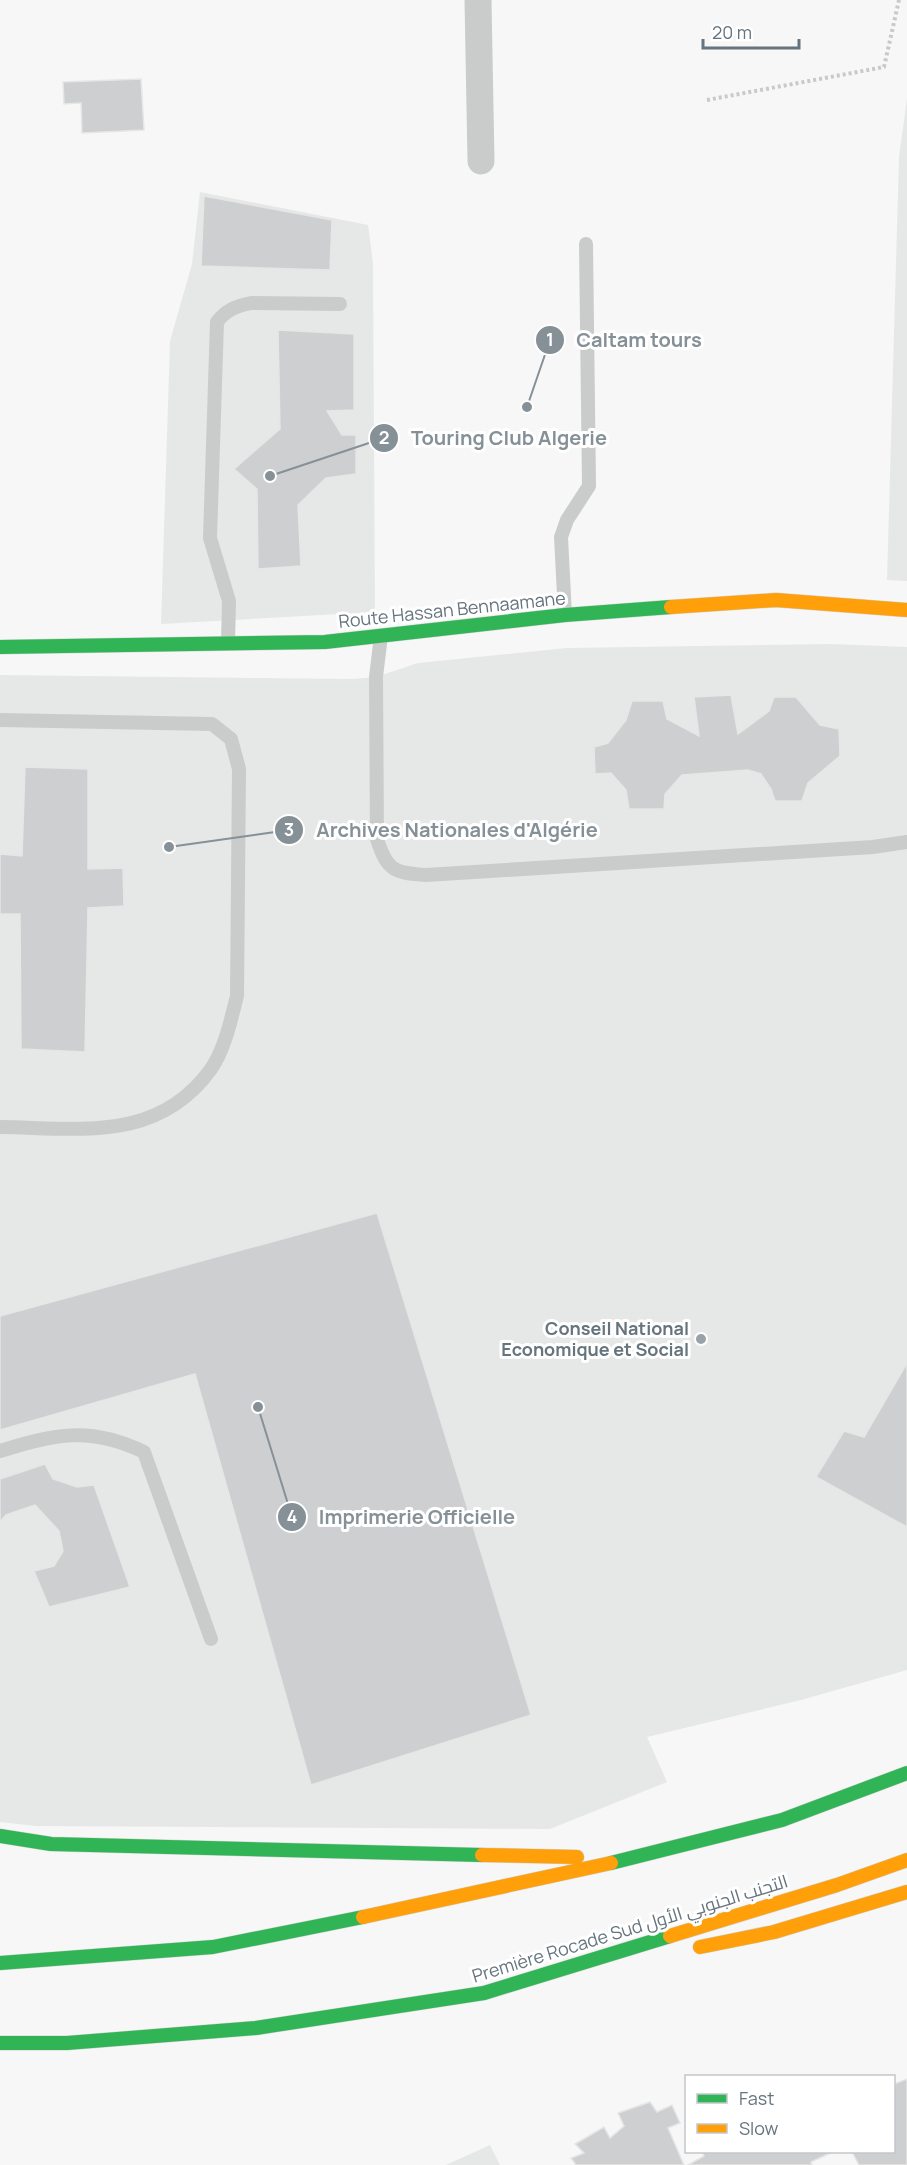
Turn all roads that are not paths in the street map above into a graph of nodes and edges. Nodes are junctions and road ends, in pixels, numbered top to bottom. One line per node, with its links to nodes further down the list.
1 (478, 0): 2 (street)
2 (481, 161)
3 (586, 244): 6 (lane)
4 (340, 304): 8 (lane)
5 (907, 610): 6 (main road, Route Hassan Bennaamane)
6 (565, 615): 7 (main road, Route Hassan Bennaamane)
7 (381, 636): 8 (main road, Route Hassan Bennaamane); 11 (lane)
8 (228, 644): 9 (main road, Route Hassan Bennaamane)
9 (0, 647)
10 (0, 720): 12 (lane)
11 (907, 842)
12 (0, 1127)
13 (0, 1451): 14 (lane)
14 (212, 1639)
15 (907, 1773): 17 (main road)
16 (0, 1836): 17 (main road)
17 (635, 1858): 22 (main road)
18 (907, 1860): 23 (main road, Première Rocade Sud التجنب الجنوبي الأول)
19 (907, 1892): 20 (main road)
20 (681, 1951)
21 (646, 1959): 23 (main road)
22 (0, 1963)
23 (484, 1993): 24 (main road, Première Rocade Sud التجنب الجنوبي الأول)
24 (0, 2043)

